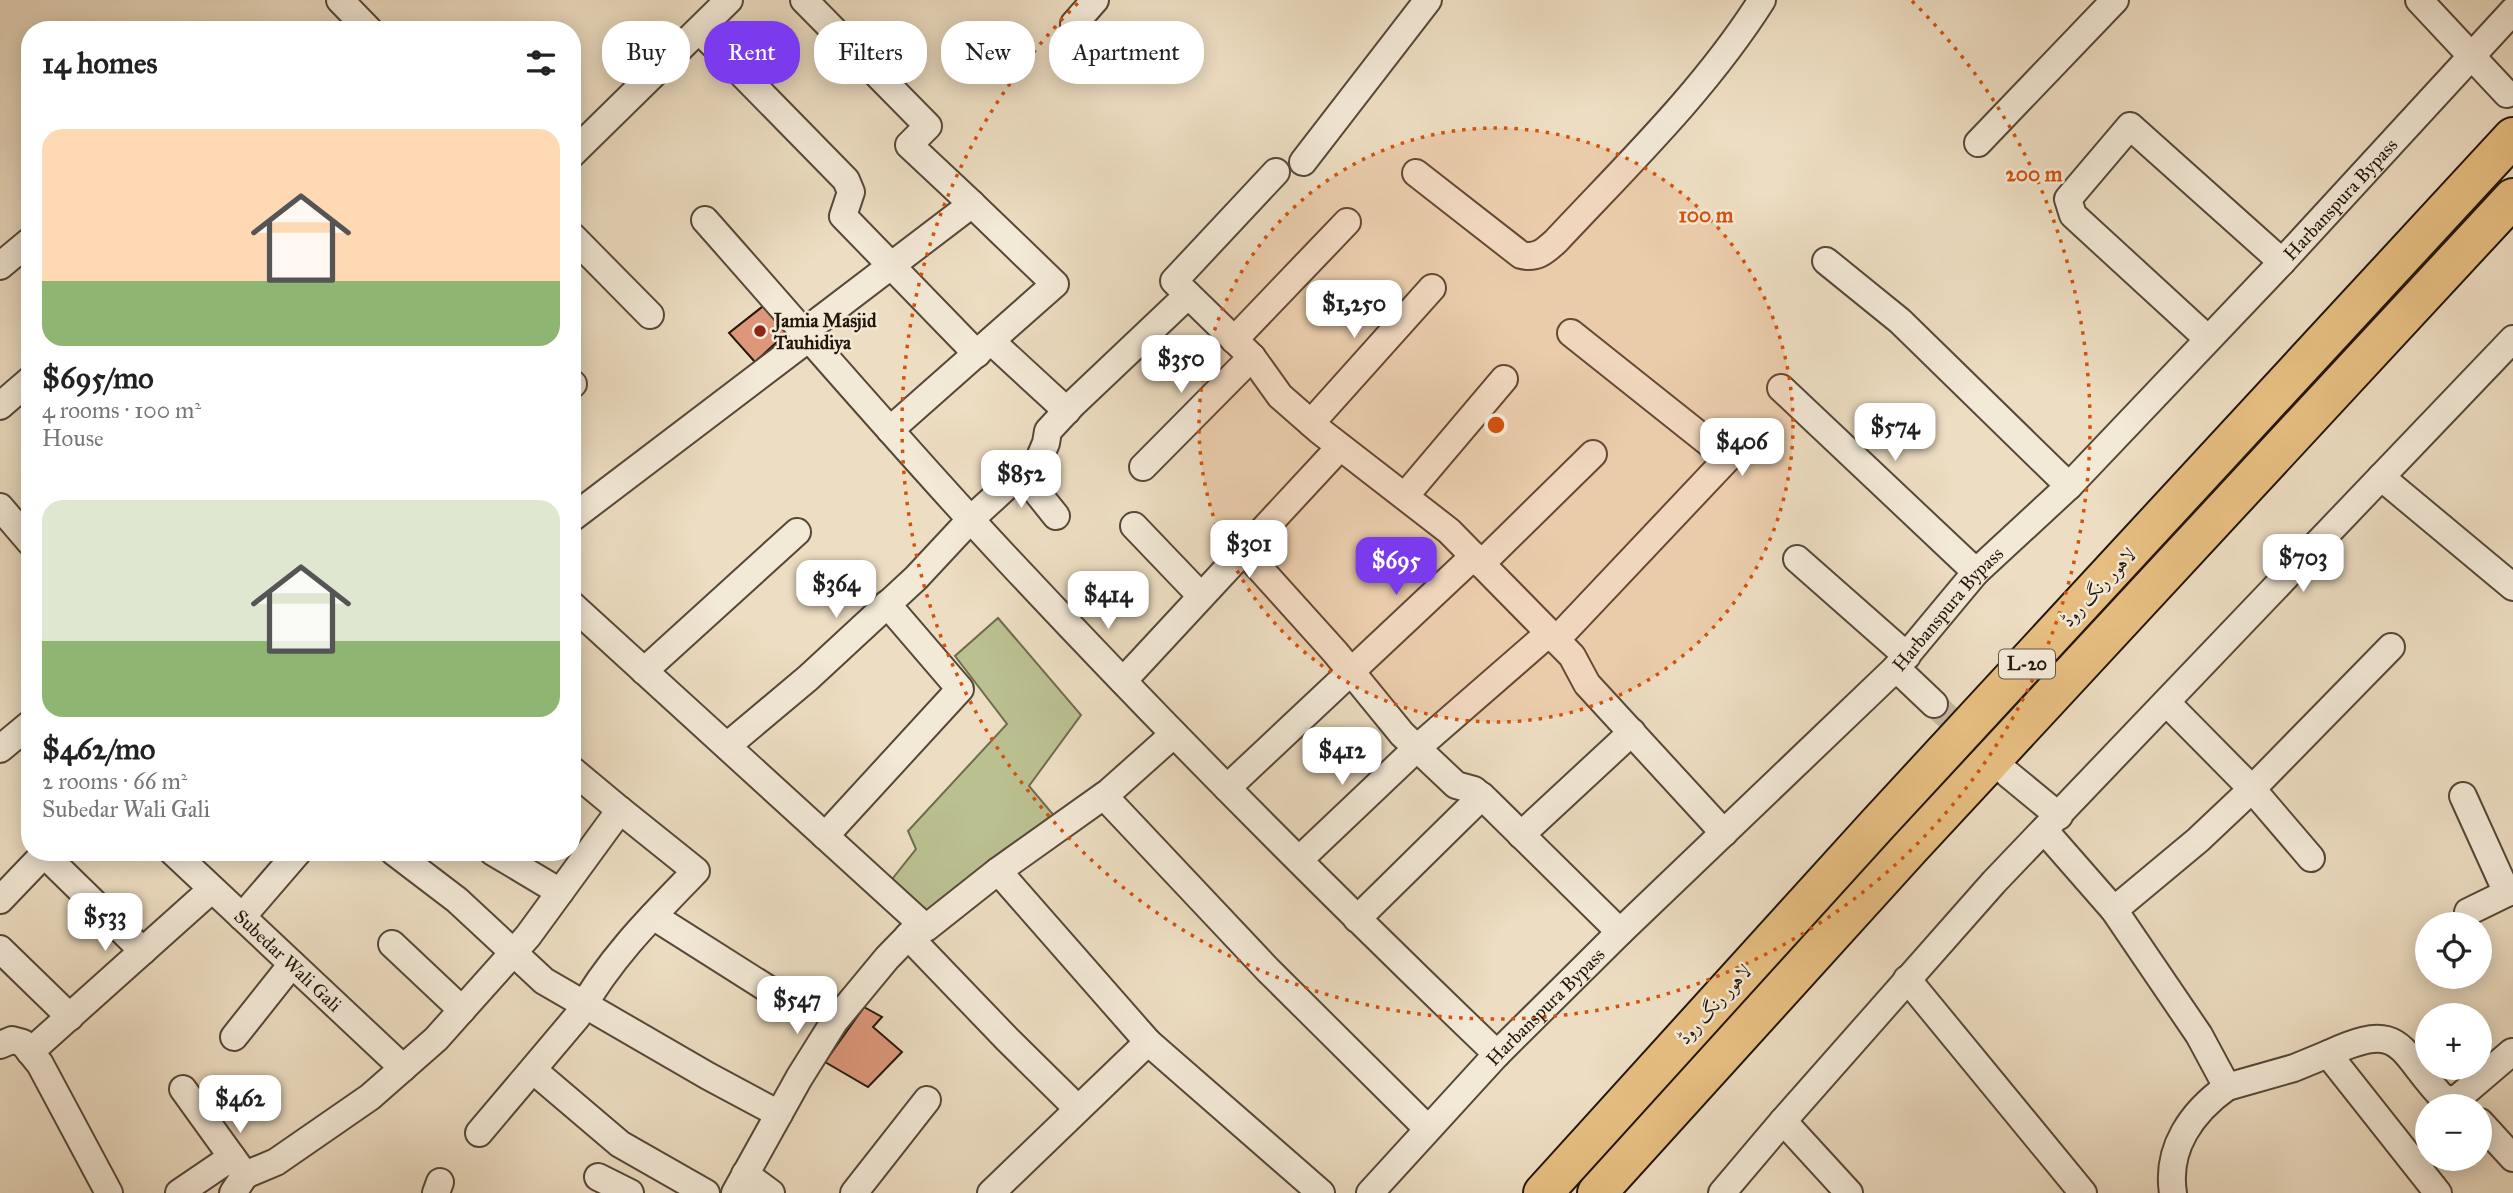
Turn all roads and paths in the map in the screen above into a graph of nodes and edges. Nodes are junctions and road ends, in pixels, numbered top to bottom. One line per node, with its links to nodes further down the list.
1 (340, 0): 10 (street)
2 (729, 0): 12 (street)
3 (804, 0): 22 (street)
4 (1095, 0): 11 (street)
5 (1428, 0): 18 (street)
6 (1762, 0): 20 (street)
7 (2115, 0): 16 (street)
8 (2419, 0): 13 (street)
9 (2513, 11): 13 (street, Harbanspura Bypass)
10 (360, 21)
11 (1077, 21)
12 (700, 31): 17 (street); 30 (street)
13 (2472, 56): 14 (street); 28 (street, Harbanspura Bypass)
14 (2507, 94)
15 (2513, 136): 154 (highway, لاہور رنگ روڈ / L-20)
16 (1978, 143)
17 (581, 145)
18 (1303, 162)
19 (1276, 172): 32 (street)
20 (1416, 173)
21 (2513, 198): 155 (highway, لاہور رنگ روڈ / L-20)
22 (972, 204): 30 (street); 38 (street)
23 (705, 220): 35 (street)
24 (1347, 222): 39 (street)
25 (581, 245): 33 (street)
26 (21, 248): 29 (street)
27 (1826, 261): 52 (street)
28 (2282, 262): 36 (street, Harbanspura Bypass); 36 (street)
29 (0, 266)
30 (891, 266): 35 (street); 38 (street)
31 (1432, 288): 45 (street)
32 (1188, 295): 39 (street); 44 (street)
33 (650, 315)
34 (1571, 333): 67 (street)
35 (806, 335): 46 (street); 54 (street)
36 (2208, 339): 52 (street, Harbanspura Bypass)
37 (2513, 340): 51 (street)
38 (984, 348): 44 (street); 46 (street)
39 (1243, 349): 45 (street); 49 (street)
40 (1504, 379): 53 (street)
41 (21, 388): 43 (street)
42 (1781, 388): 62 (street)
43 (0, 406)
44 (1066, 411): 50 (street)
45 (1311, 423): 47 (street)
46 (890, 430): 56 (street)
47 (1340, 447): 53 (street); 59 (street)
48 (1592, 454): 61 (street)
49 (1143, 467)
50 (1023, 475): 55 (street); 56 (street)
51 (2381, 477): 63 (street); 73 (street)
52 (2069, 486): 62 (street, Harbanspura Bypass)
53 (1405, 496): 61 (street)
54 (581, 511)
55 (1056, 516)
56 (971, 519): 65 (street); 72 (street)
57 (1134, 526): 64 (street)
58 (797, 532): 70 (street)
59 (1244, 551): 64 (street); 71 (street)
60 (1797, 559): 69 (street)
61 (1477, 560): 67 (street); 71 (street)
62 (1976, 572): 69 (street, Harbanspura Bypass)
63 (2513, 587)
64 (1201, 596): 72 (street)
65 (887, 604): 77 (street); 90 (street)
66 (581, 614): 70 (street)
67 (1553, 636): 75 (street); 78 (street)
68 (2391, 647): 82 (street)
69 (1901, 662): 74 (street); 88 (street, Harbanspura Bypass)
70 (644, 671): 77 (street)
71 (1351, 672): 78 (street); 81 (street)
72 (1123, 681): 76 (street)
73 (2167, 703): 82 (street); 87 (street)
74 (1934, 704)
75 (1632, 732): 88 (street); 89 (street)
76 (1174, 734): 81 (street); 83 (street)
77 (727, 746): 90 (street)
78 (1417, 748): 84 (street); 92 (street)
79 (2008, 774): 87 (street)
80 (581, 778): 86 (street)
81 (1227, 788): 92 (street)
82 (2252, 789): 91 (street); 104 (street)
83 (1104, 796): 99 (street); 138 (street)
84 (1482, 796): 89 (street); 108 (street)
85 (2463, 796): 102 (street)
86 (620, 810): 101 (street); 106 (street)
87 (2051, 823): 104 (street); 116 (street)
88 (1724, 833): 110 (street, Harbanspura Bypass)
89 (1521, 835): 110 (street)
90 (825, 836): 109 (street)
91 (2311, 858)
92 (1298, 860): 108 (street)
93 (37, 861): 103 (street)
94 (53, 861): 113 (street)
95 (184, 861): 100 (street, Subedar Wali Gali)
96 (288, 861): 107 (street)
97 (406, 861): 114 (street)
98 (508, 861): 101 (street)
99 (998, 871): 109 (street); 122 (street)
100 (212, 889): 107 (street, Subedar Wali Gali); 113 (street)
101 (560, 892): 114 (street)
102 (2510, 892): 105 (street)
103 (0, 900)
104 (2114, 910): 130 (street)
105 (2468, 912)
106 (653, 916): 117 (street); 118 (street)
107 (242, 917): 115 (street, Subedar Wali Gali)
108 (1357, 919): 126 (street)
109 (914, 930): 135 (street); 136 (street)
110 (1620, 932): 126 (street, Harbanspura Bypass)
111 (392, 944): 119 (street)
112 (0, 948): 120 (street)
113 (143, 951): 120 (street)
114 (514, 952): 118 (street); 119 (street)
115 (292, 964): 121 (street); 128 (street, Subedar Wali Gali)
116 (1907, 979): 137 (street); 158 (street)
117 (776, 994)
118 (584, 1003): 129 (street); 136 (street)
119 (462, 1010): 128 (street)
120 (70, 1017): 124 (street)
121 (234, 1037)
122 (1148, 1042): 135 (street); 152 (street)
123 (0, 1045): 124 (street)
124 (30, 1052): 145 (street)
125 (2513, 1052): 133 (street)
126 (1497, 1054): 138 (street, Harbanspura Bypass)
127 (2328, 1054): 130 (street); 132 (street); 160 (street)
128 (403, 1068): 142 (street)
129 (533, 1070): 139 (street); 148 (street)
130 (2227, 1087): 159 (street)
131 (183, 1089): 142 (street)
132 (2440, 1094)
133 (2469, 1094)
134 (927, 1100): 150 (street)
135 (1077, 1108): 151 (street)
136 (779, 1114): 144 (street)
137 (1783, 1121): 156 (street); 157 (street)
138 (1427, 1128): 153 (street, Harbanspura Bypass)
139 (479, 1133)
140 (2492, 1135): 141 (street)
141 (2513, 1158)
142 (237, 1175): 146 (street)
143 (598, 1177): 147 (street)
144 (740, 1183): 149 (street)
145 (109, 1193)
146 (179, 1193)
147 (630, 1193)
148 (706, 1193)
149 (771, 1193)
150 (855, 1193)
151 (991, 1193)
152 (1321, 1193)
153 (1370, 1193)
154 (1543, 1193)
155 (1597, 1193)
156 (1723, 1193)
157 (1849, 1193)
158 (2083, 1193)
159 (2173, 1193)
160 (2438, 1193)

